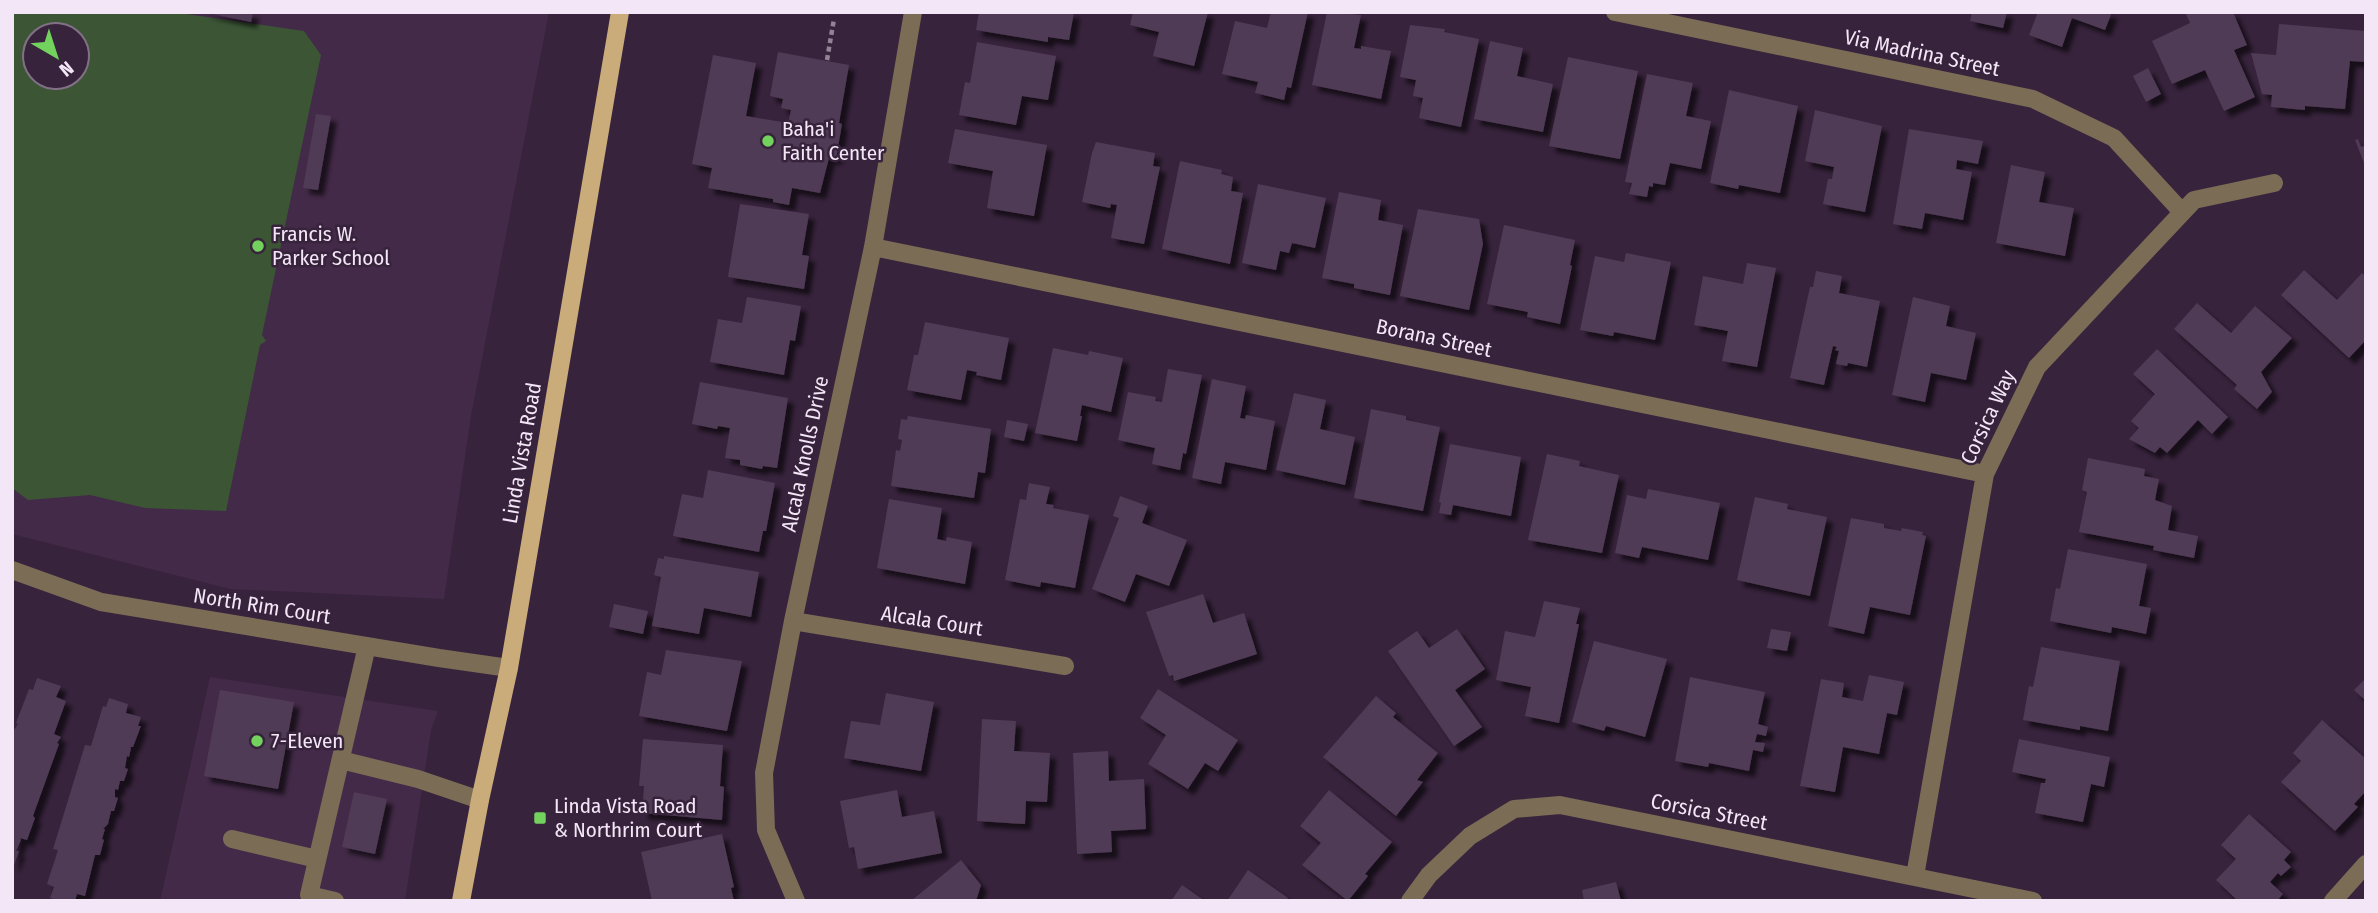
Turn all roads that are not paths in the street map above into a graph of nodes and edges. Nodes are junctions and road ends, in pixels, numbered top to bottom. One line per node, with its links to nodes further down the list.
1 (620, 12): 12 (main road, Linda Vista Road)
2 (913, 12): 6 (street, Alcala Knolls Drive)
3 (1615, 12): 5 (street, Via Madrina Street)
4 (2274, 183): 5 (street, Corsica Way)
5 (2182, 212): 7 (street, Corsica Way)
6 (873, 247): 7 (street, Borana Street); 9 (street, Alcala Knolls Drive)
7 (1985, 474): 18 (street, Corsica Way)
8 (12, 570): 10 (street, North Rim Court)
9 (793, 621): 11 (street, Alcala Court); 21 (street, Alcala Knolls Drive)
10 (367, 646): 12 (street, North Rim Court); 13 (street)
11 (1065, 666)
12 (509, 668): 14 (main road, Linda Vista Road)
13 (341, 760): 14 (street); 16 (street)
14 (480, 800): 20 (main road, Linda Vista Road)
15 (232, 839): 16 (street)
16 (317, 859): 19 (street)
17 (2366, 864): 24 (street)
18 (1915, 876): 22 (street, Corsica Street); 23 (street, Corsica Street)
19 (335, 901)
20 (461, 901)
21 (796, 901)
22 (1410, 901)
23 (2033, 901)
24 (2333, 901)

